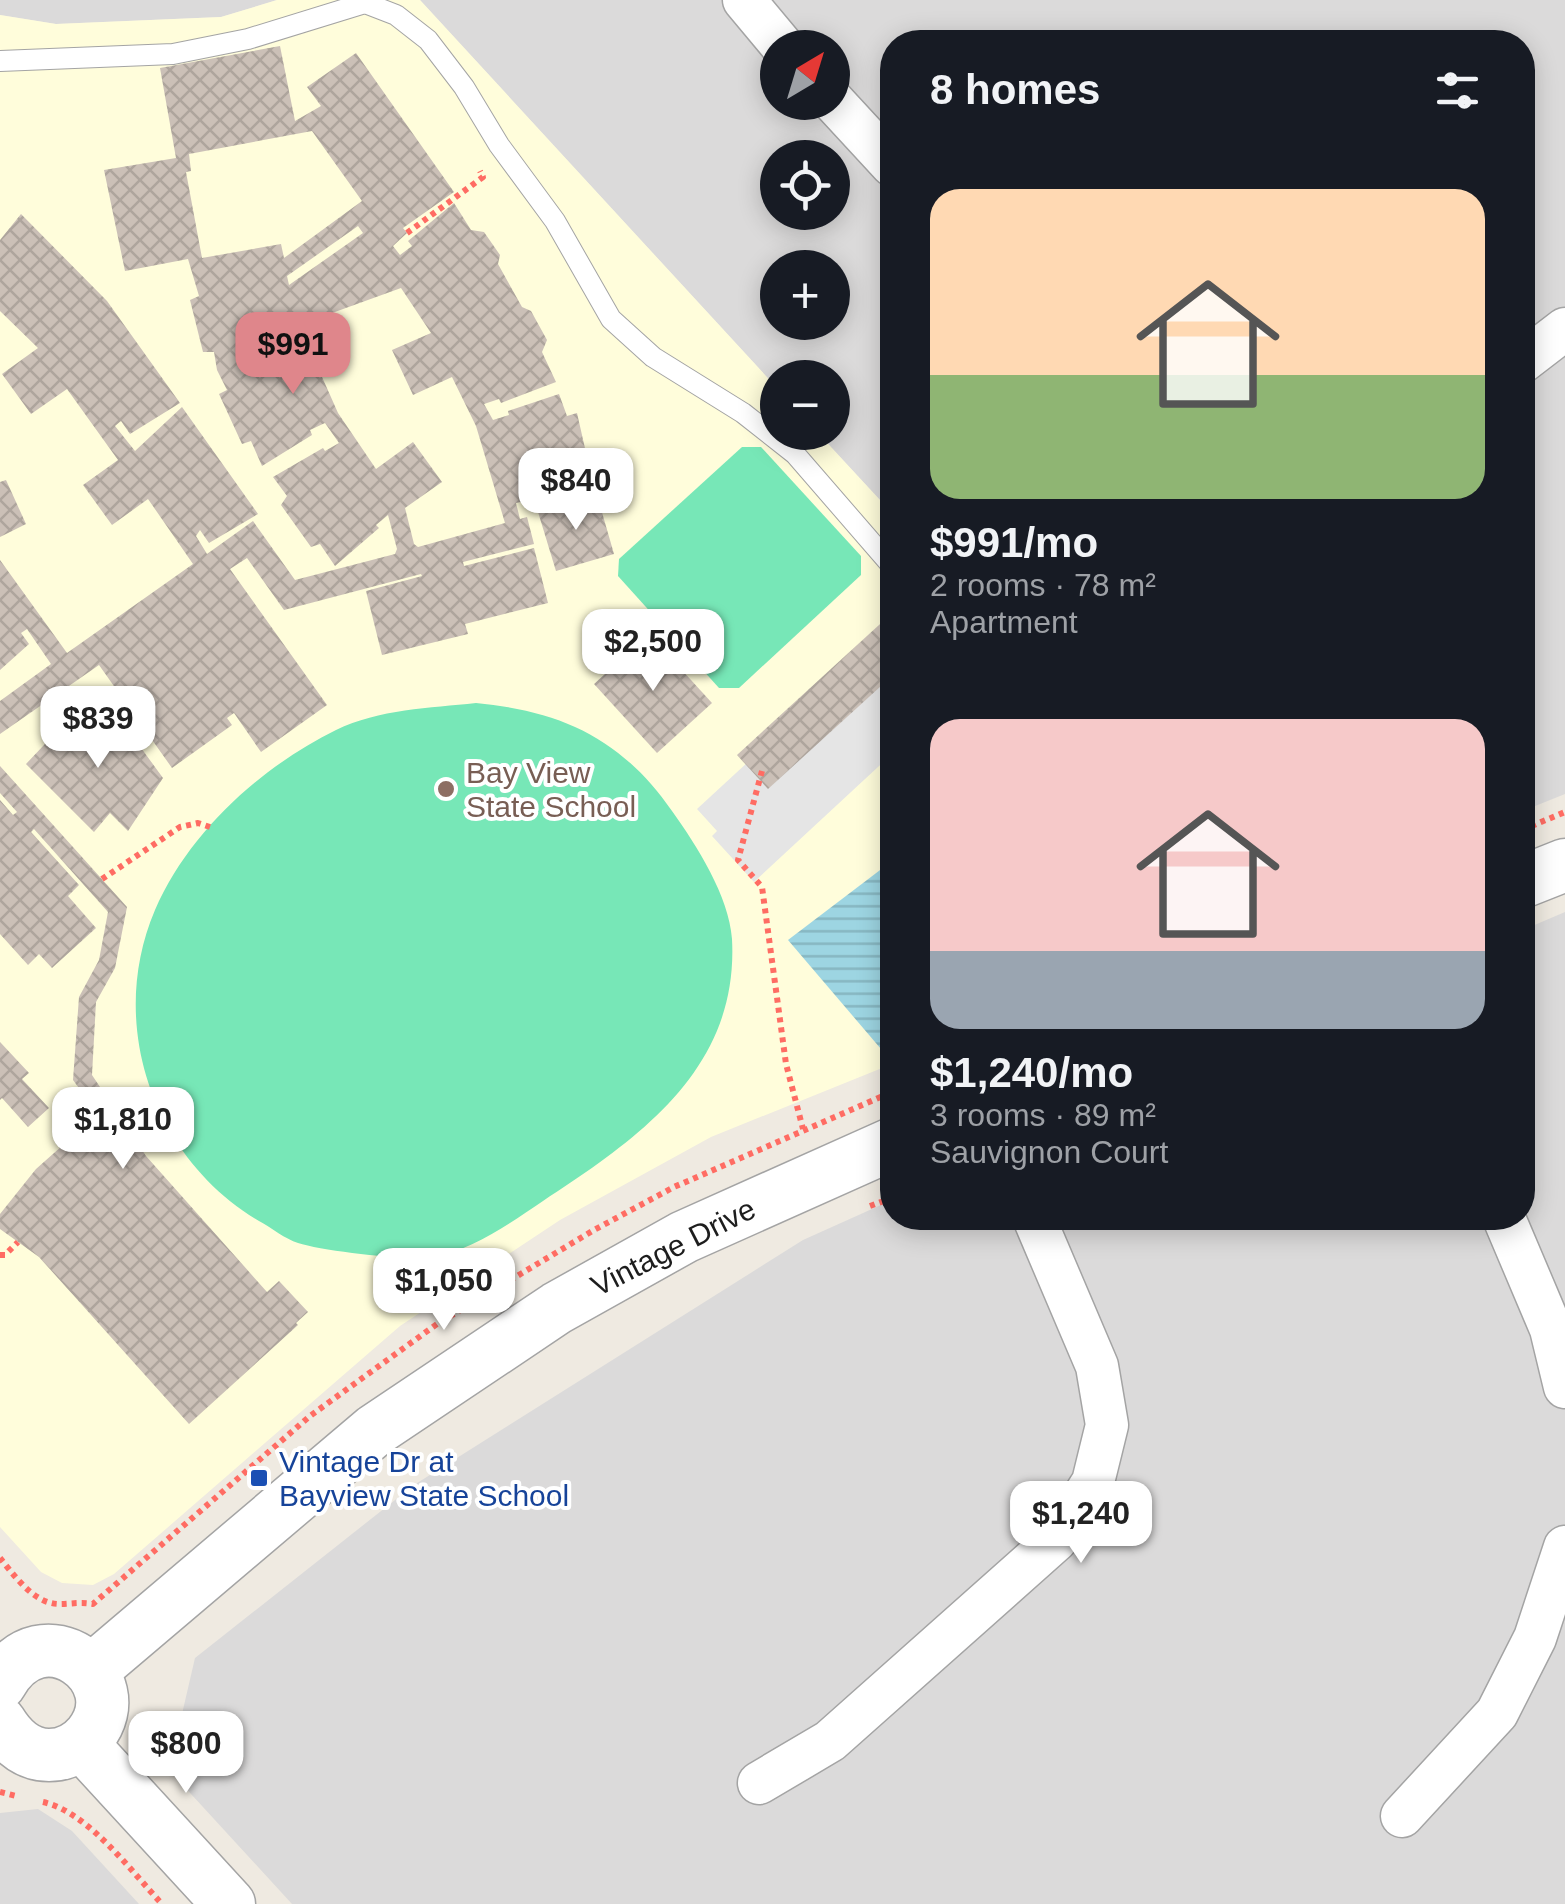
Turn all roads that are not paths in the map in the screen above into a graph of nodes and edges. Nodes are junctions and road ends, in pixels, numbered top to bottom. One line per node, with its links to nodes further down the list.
1 (744, 0): 2 (street)
2 (769, 30)
3 (0, 62): 8 (lane)
4 (850, 119): 5 (street)
5 (880, 151)
6 (1565, 329): 7 (street)
7 (1535, 352)
8 (880, 552)
9 (1565, 865): 10 (street)
10 (1535, 877)
11 (880, 1149): 16 (street, Vintage Drive)
12 (1039, 1230): 20 (street)
13 (1509, 1230): 14 (street)
14 (1565, 1388)
15 (1565, 1547): 21 (street)
16 (102, 1639): 17 (street); 19 (street)
17 (3, 1669)
18 (3, 1733): 19 (street)
19 (82, 1744): 22 (street)
20 (759, 1783)
21 (1402, 1816)
22 (229, 1904)

